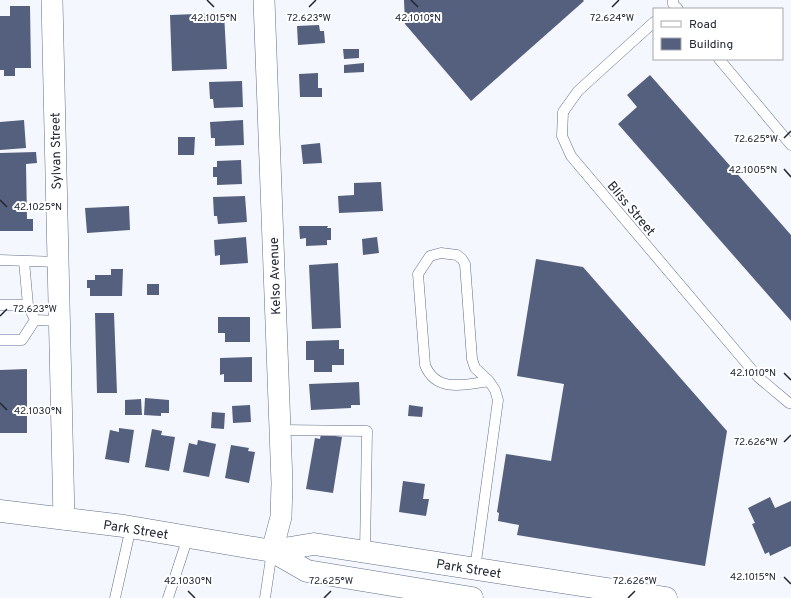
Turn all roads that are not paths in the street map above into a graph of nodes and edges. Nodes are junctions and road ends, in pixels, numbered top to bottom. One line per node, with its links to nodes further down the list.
1 (52, 0): 8 (street, Sylvan Street)
2 (264, 0): 16 (street, Kelso Avenue)
3 (653, 23): 15 (lane, Bliss Street)
4 (720, 60): 5 (lane)
5 (791, 145)
6 (0, 260): 7 (lane)
7 (24, 261): 8 (lane); 10 (lane)
8 (58, 262): 12 (street, Sylvan Street)
9 (0, 305): 10 (lane)
10 (28, 305): 11 (lane)
11 (35, 320): 12 (lane); 13 (lane)
12 (60, 322): 18 (street, Sylvan Street)
13 (0, 340)
14 (489, 382): 14 (lane); 23 (lane)
15 (791, 403)
16 (280, 430): 21 (street, Kelso Avenue); 22 (lane)
17 (0, 511): 18 (main road, Park Street)
18 (64, 519): 19 (main road, Park Street)
19 (132, 528): 20 (main road, Park Street); 27 (lane)
20 (188, 537): 21 (main road, Park Street); 28 (lane)
21 (272, 551): 22 (main road, Park Street); 25 (main road, Park Street); 29 (lane)
22 (365, 552): 23 (main road, Park Street)
23 (475, 569): 24 (main road, Park Street)
24 (591, 592): 31 (main road, Park Street)
25 (417, 594): 26 (main road, Park Street)
26 (440, 596): 30 (main road, Park Street)
27 (115, 598)
28 (168, 598)
29 (265, 598)
30 (472, 598)
31 (666, 598)

